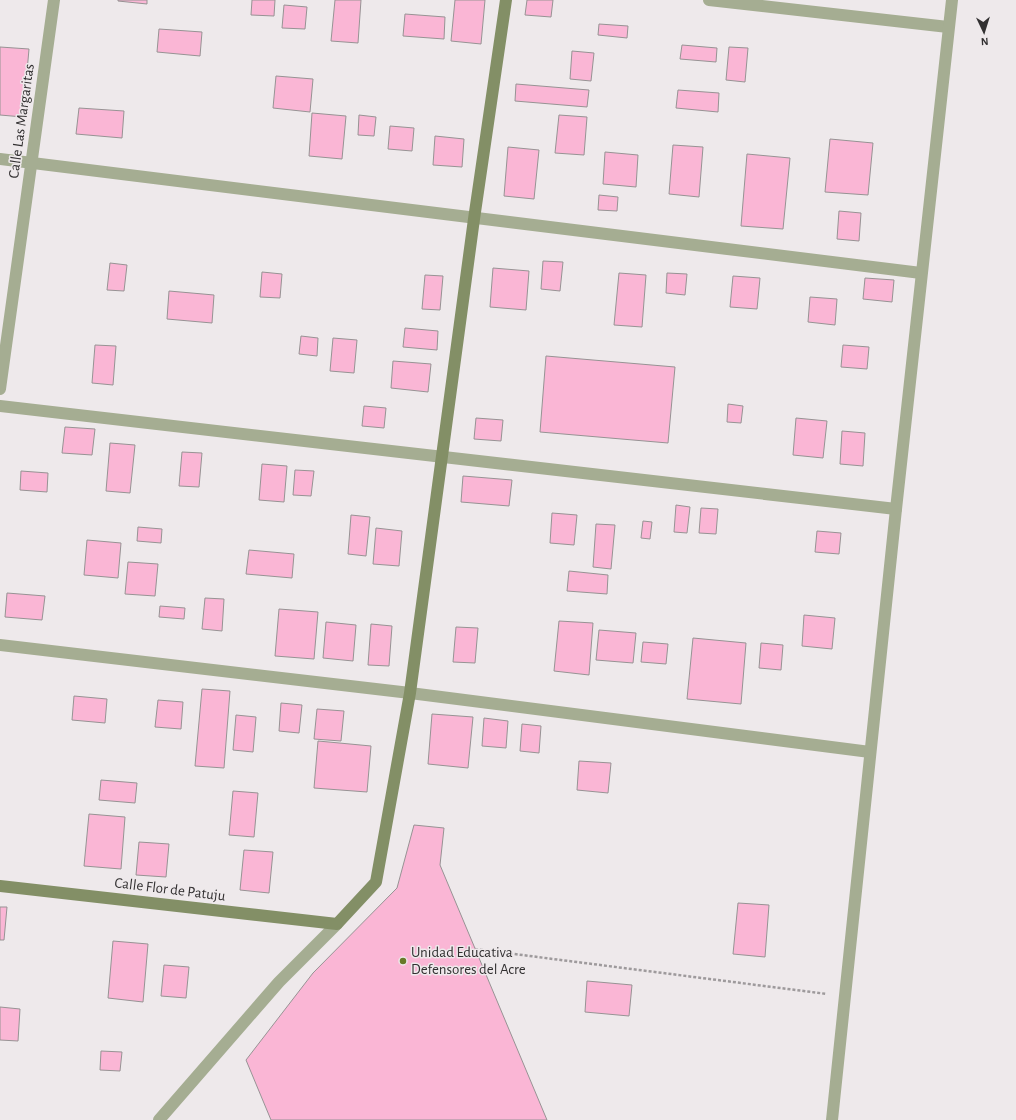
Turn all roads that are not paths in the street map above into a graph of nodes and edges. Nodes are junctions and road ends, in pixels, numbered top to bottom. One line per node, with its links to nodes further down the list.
1 (54, 0): 7 (street, Calle Las Margaritas)
2 (506, 0): 8 (street)
3 (709, 0): 5 (street)
4 (952, 0): 5 (street)
5 (948, 26): 9 (street)
6 (0, 159): 7 (street)
7 (32, 162): 8 (street); 10 (street, Calle Las Margaritas)
8 (474, 219): 9 (street); 12 (street)
9 (921, 273): 13 (street)
10 (0, 389)
11 (0, 406): 12 (street)
12 (441, 457): 13 (street); 15 (street)
13 (896, 509): 16 (street)
14 (0, 645): 15 (street)
15 (410, 693): 16 (street); 18 (street)
16 (870, 752): 20 (street)
17 (0, 886): 18 (street, Calle Flor de Patuju)
18 (337, 924): 19 (street)
19 (160, 1120)
20 (832, 1120)

